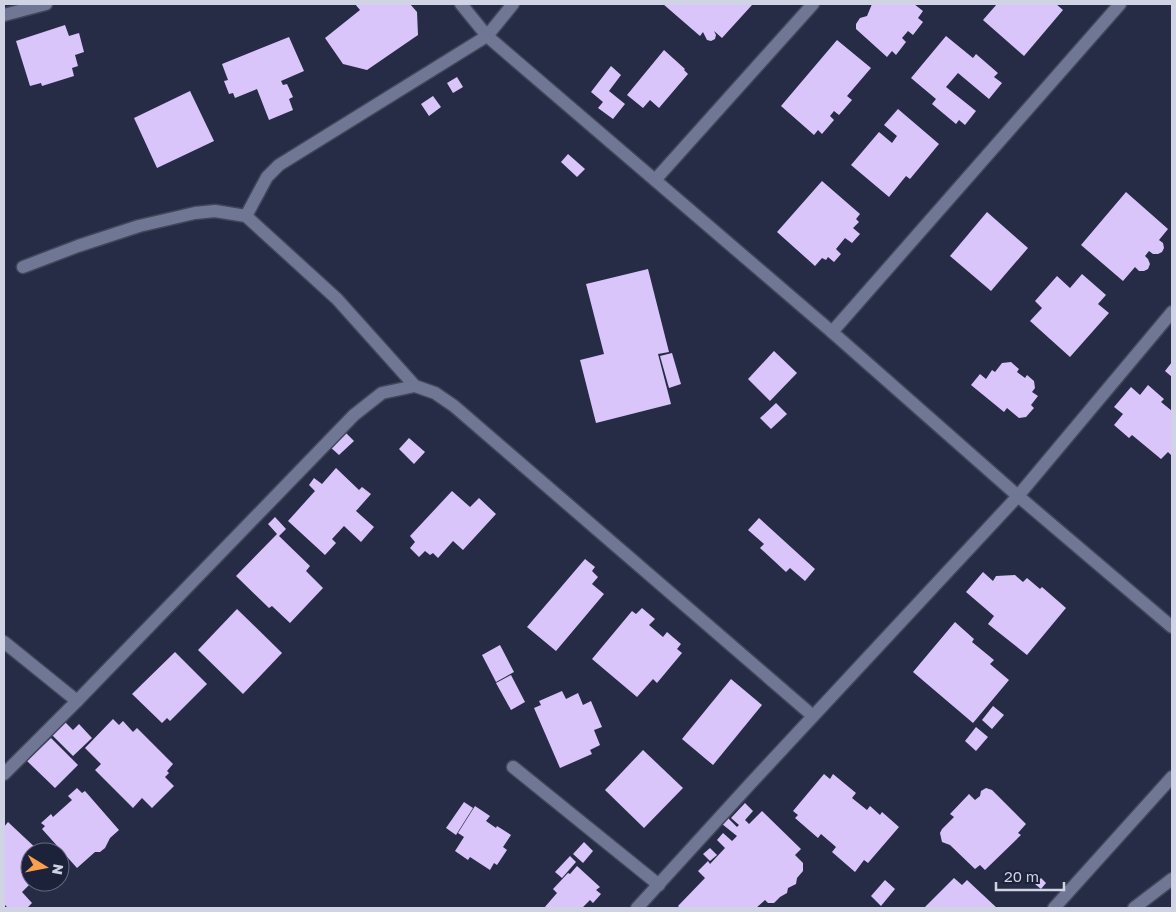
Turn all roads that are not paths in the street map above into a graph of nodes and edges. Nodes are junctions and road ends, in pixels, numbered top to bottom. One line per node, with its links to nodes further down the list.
1 (46, 4): 6 (street)
2 (461, 4): 7 (street)
3 (514, 4): 7 (street)
4 (813, 4): 8 (street)
5 (1120, 4): 12 (street)
6 (4, 15)
7 (487, 36): 8 (street); 9 (street)
8 (655, 180): 12 (street)
9 (246, 216): 10 (street); 13 (street)
10 (23, 267)
11 (1172, 312): 14 (street)
12 (832, 332): 14 (street)
13 (415, 386): 17 (street); 18 (street)
14 (1018, 496): 15 (street); 18 (street)
15 (1172, 627)
16 (4, 642): 17 (street)
17 (77, 701): 20 (street)
18 (813, 716): 23 (street)
19 (513, 768): 23 (street)
20 (4, 774)
21 (1172, 777): 25 (street)
22 (1172, 879): 26 (street)
23 (659, 885): 24 (street)
24 (637, 908)
25 (1054, 908)
26 (1134, 908)

